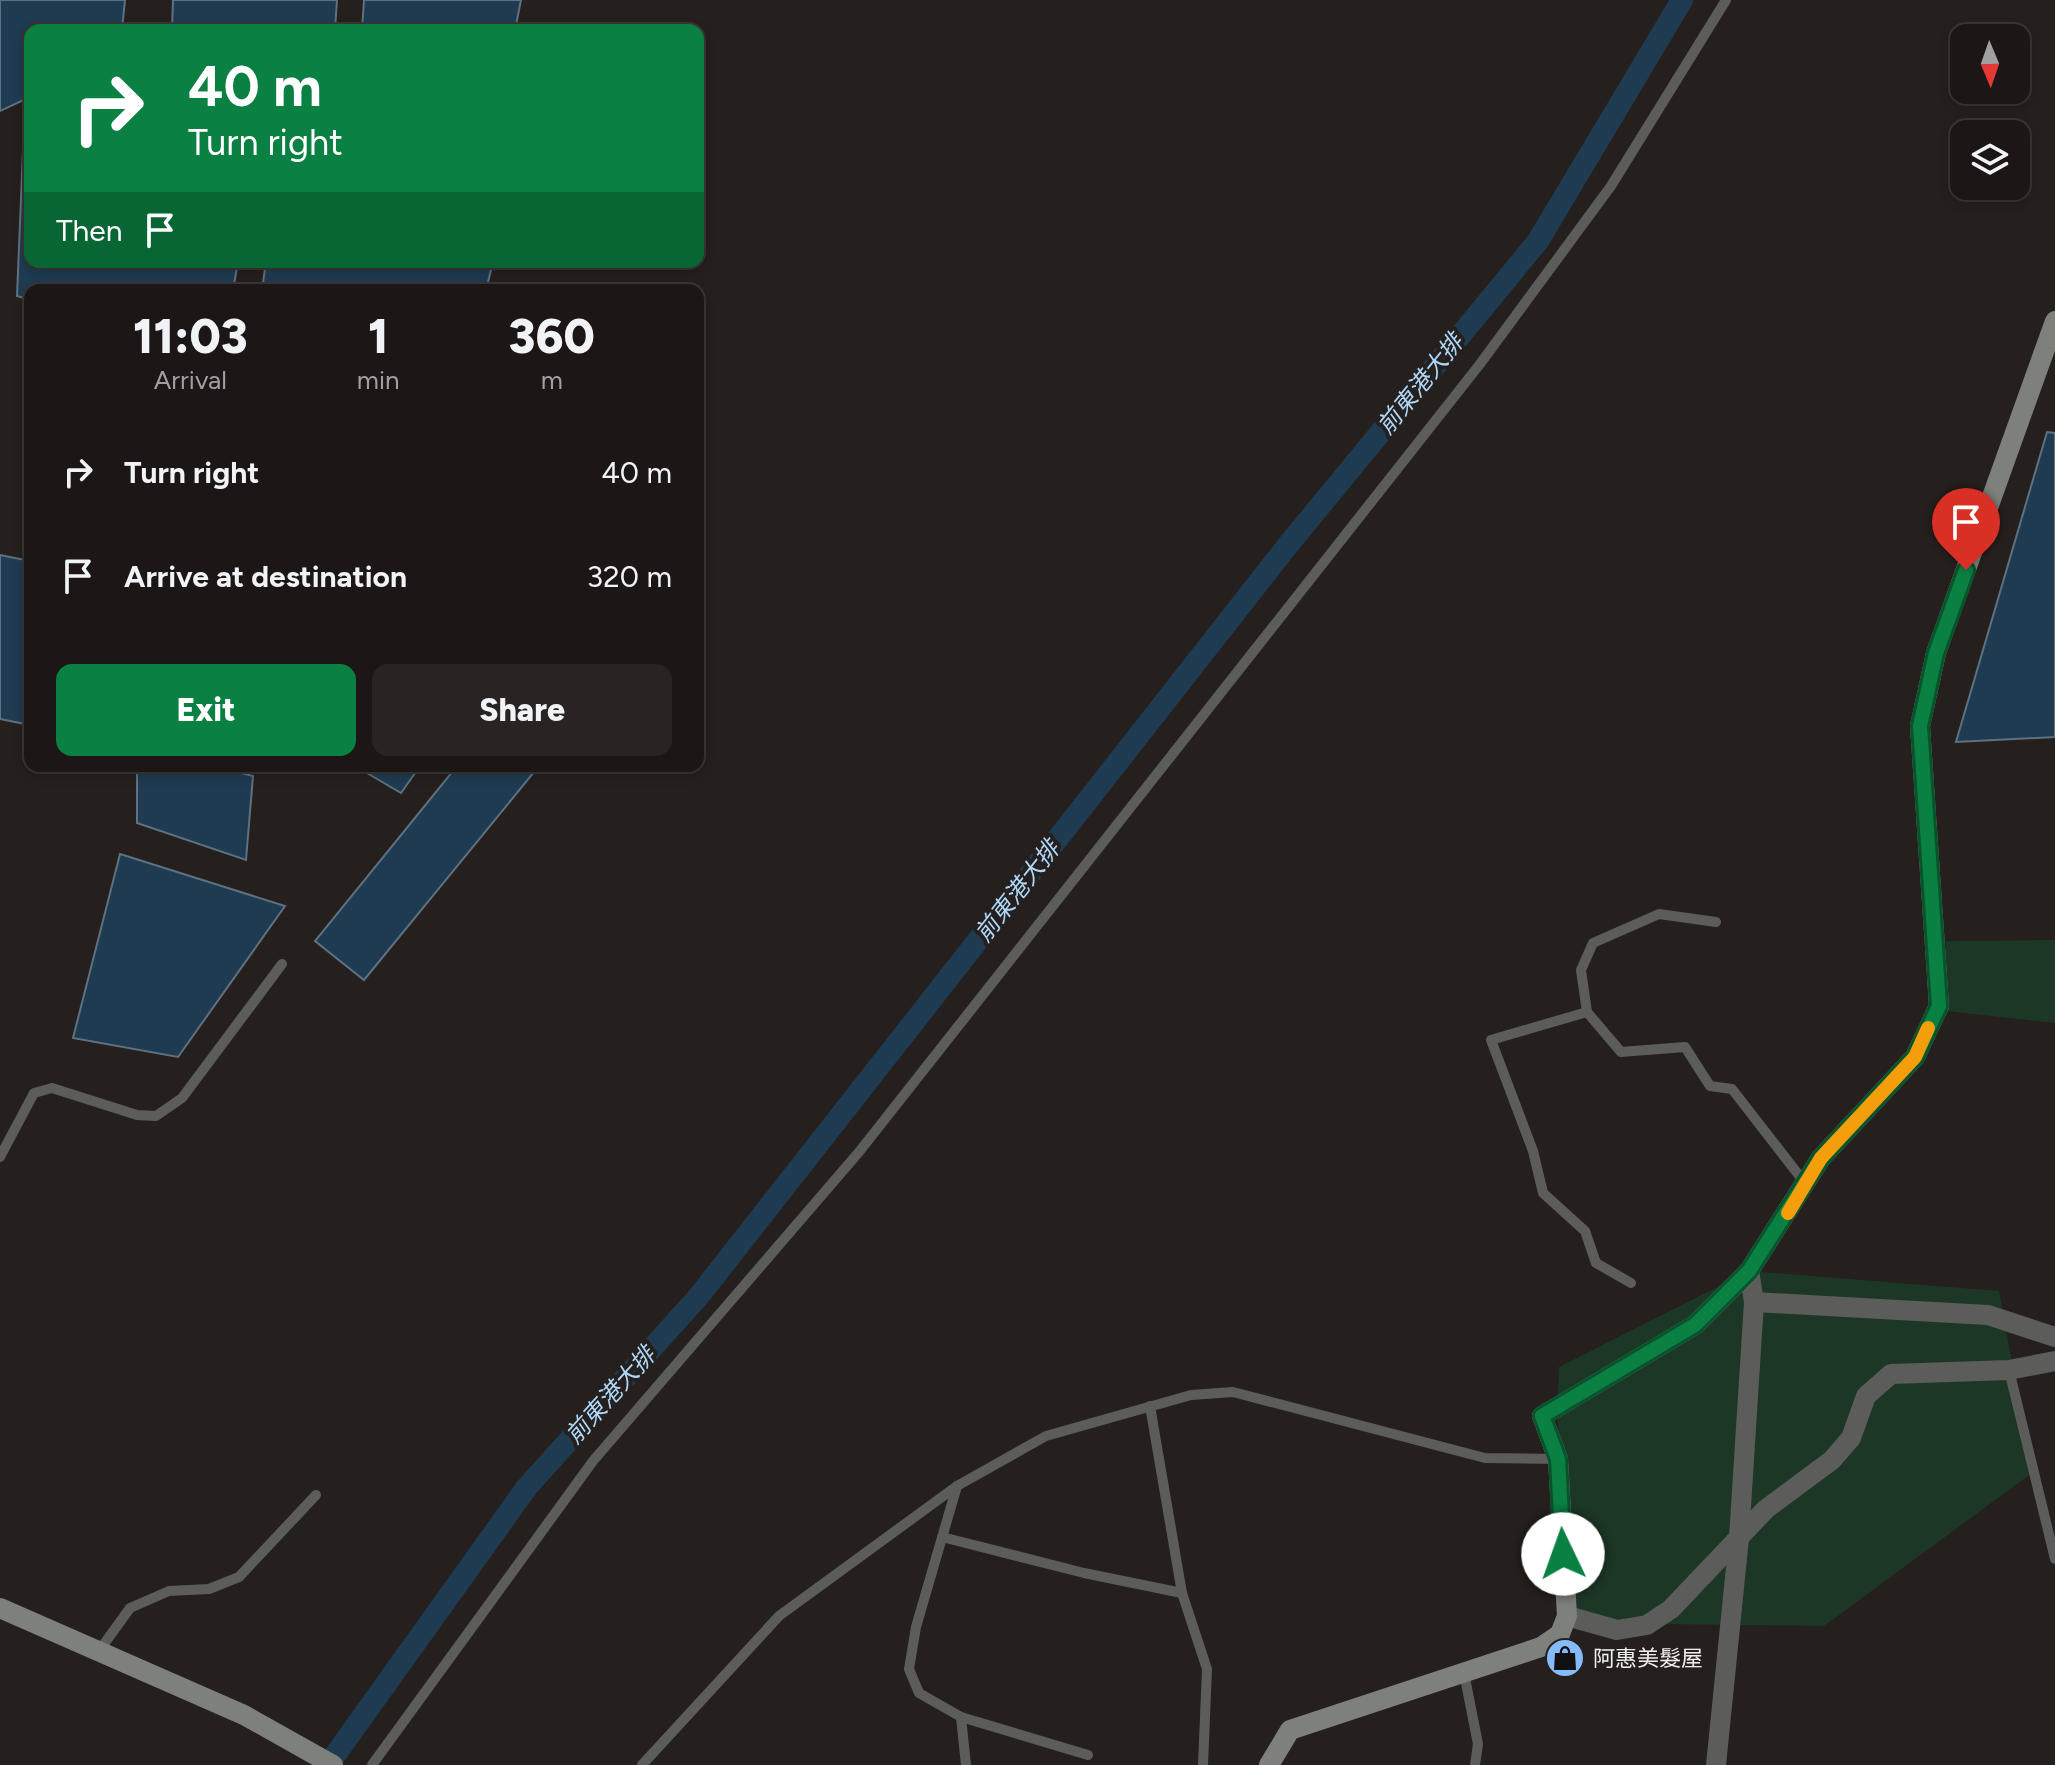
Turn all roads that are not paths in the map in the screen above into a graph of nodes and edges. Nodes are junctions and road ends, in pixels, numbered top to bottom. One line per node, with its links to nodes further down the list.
1 (1726, 0): 29 (lane)
2 (2055, 321): 7 (main road)
3 (1716, 922): 5 (lane)
4 (282, 964): 6 (lane)
5 (1587, 1012): 7 (lane); 9 (lane)
6 (0, 1157)
7 (1807, 1184): 8 (main road)
8 (1749, 1271): 10 (street); 15 (main road)
9 (1631, 1283)
10 (1754, 1302): 11 (street); 19 (street)
11 (2055, 1337)
12 (2055, 1361): 13 (street)
13 (2009, 1370): 19 (street); 20 (lane)
14 (1150, 1406): 15 (lane); 16 (lane); 21 (lane)
15 (1558, 1459): 23 (main road)
16 (957, 1486): 18 (lane); 30 (lane)
17 (316, 1495): 24 (lane)
18 (942, 1537): 21 (lane); 26 (lane)
19 (1739, 1538): 23 (street); 35 (street)
20 (2055, 1559)
21 (1182, 1593): 32 (lane)
22 (0, 1608): 24 (main road)
23 (1567, 1616): 25 (main road)
24 (99, 1651): 28 (main road)
25 (1464, 1673): 33 (main road); 34 (lane)
26 (961, 1717): 27 (lane); 31 (lane)
27 (1088, 1755)
28 (326, 1761)
29 (372, 1765)
30 (642, 1765)
31 (966, 1765)
32 (1203, 1765)
33 (1269, 1765)
34 (1475, 1765)
35 (1716, 1765)

